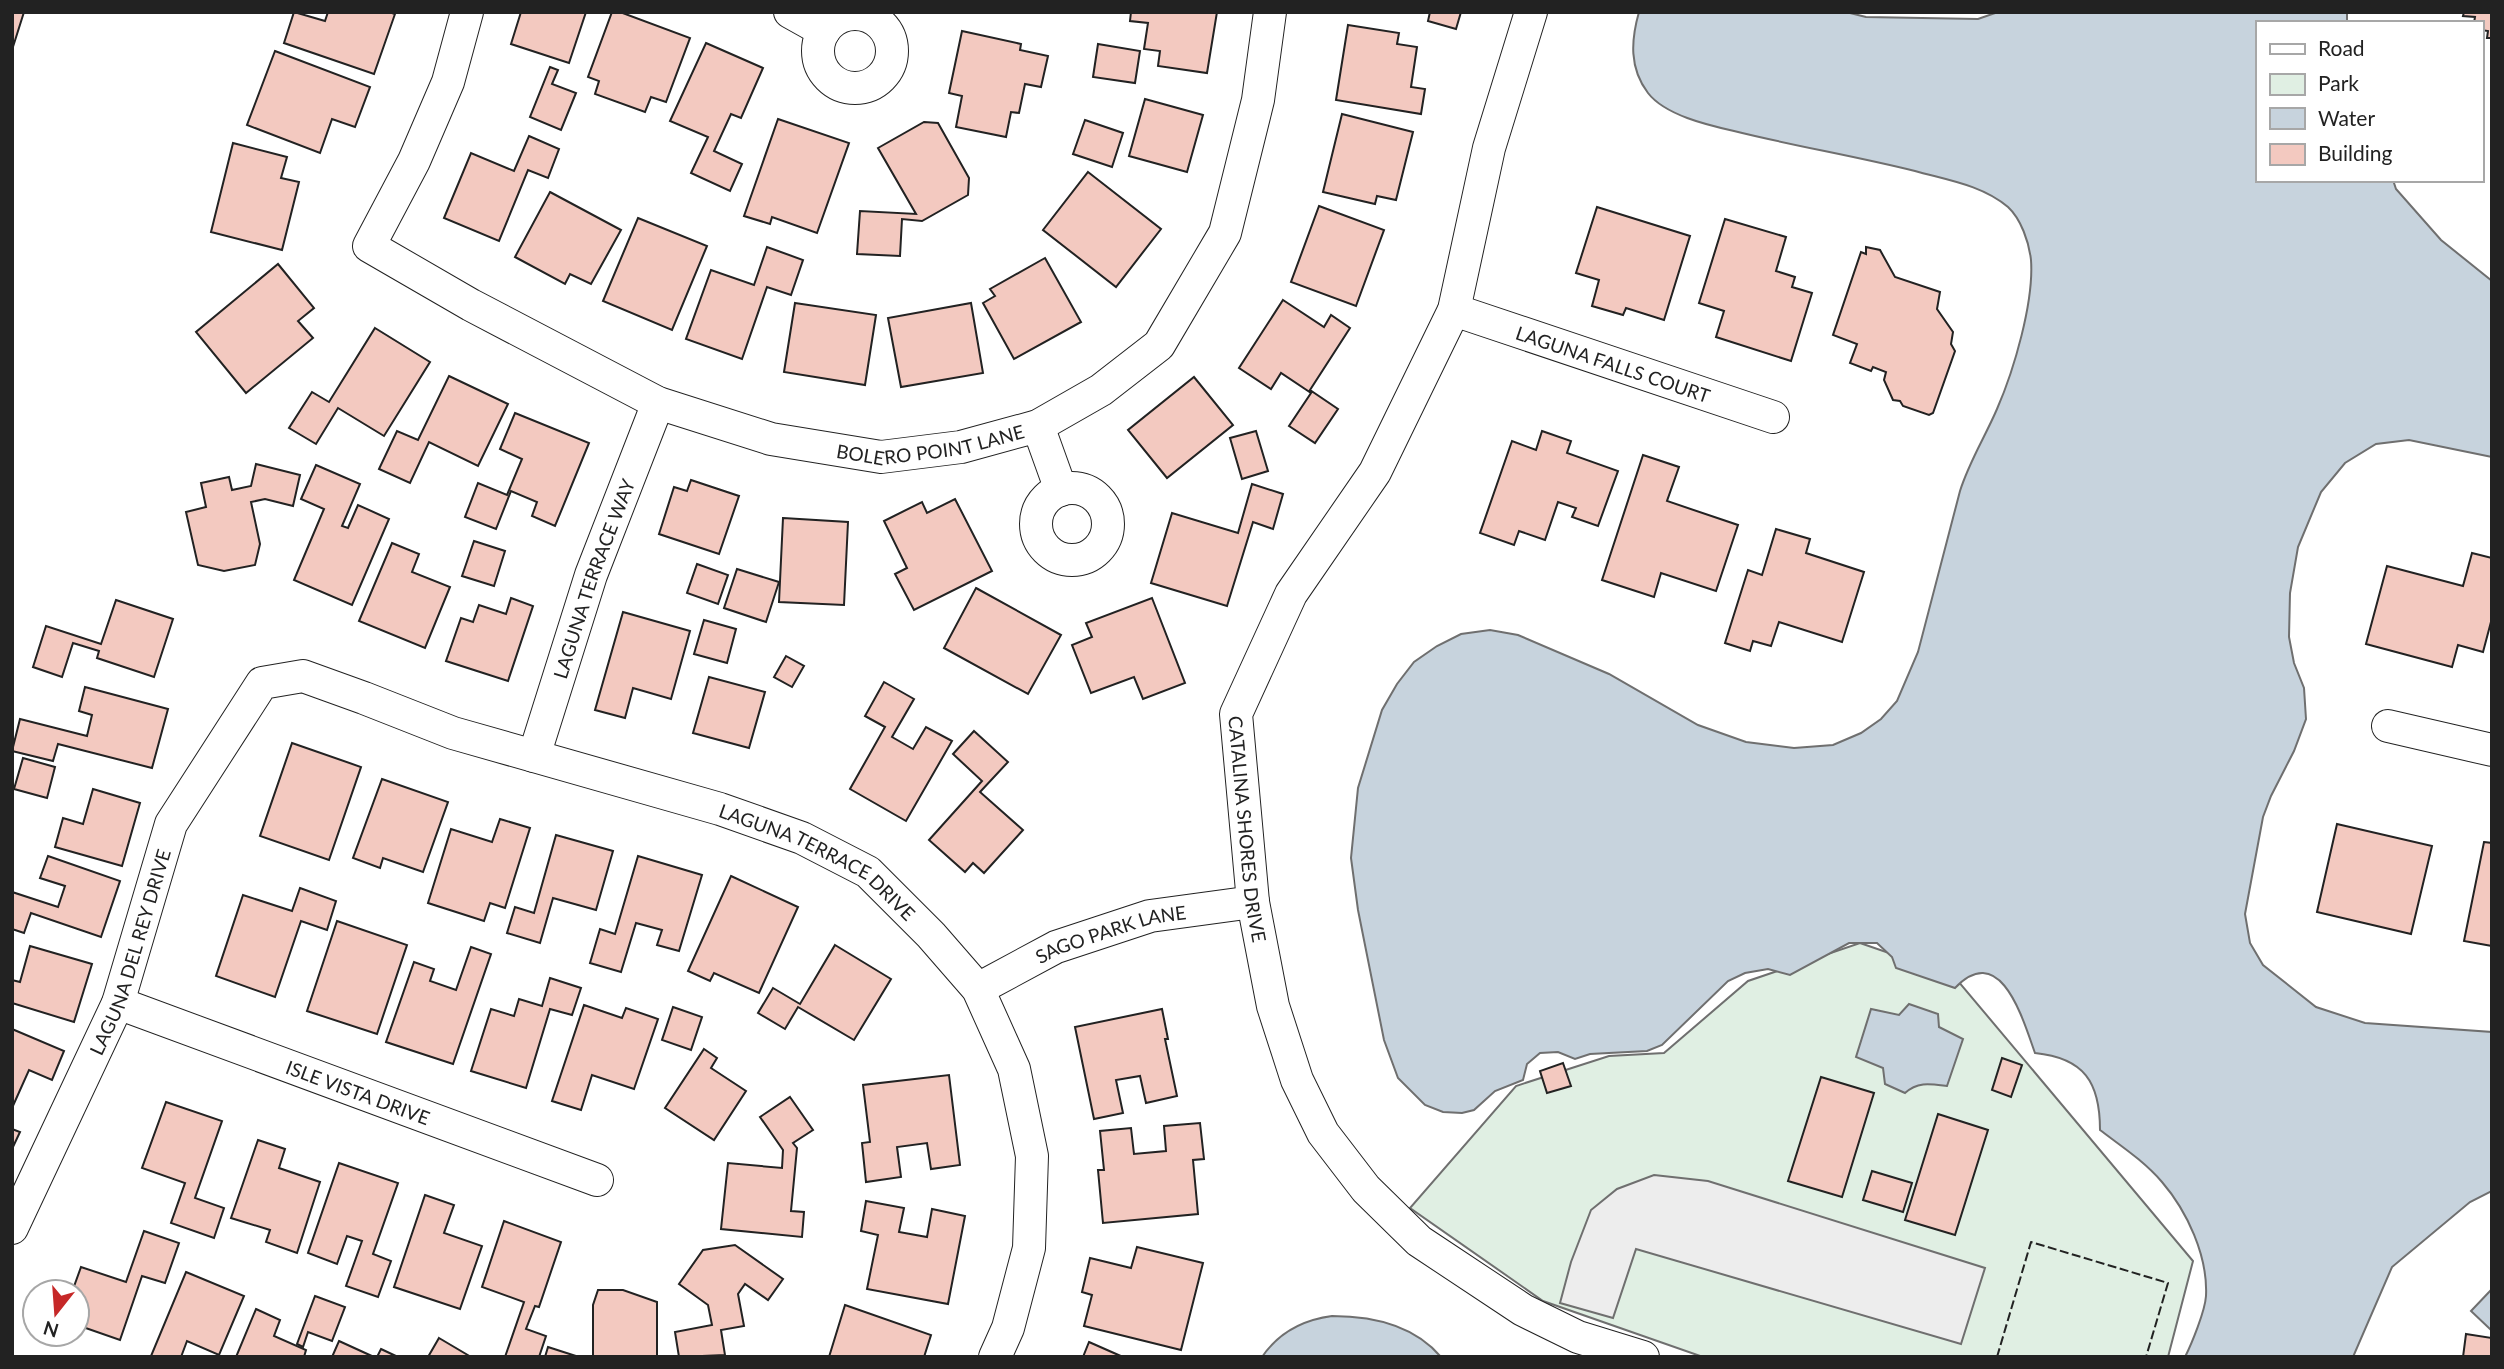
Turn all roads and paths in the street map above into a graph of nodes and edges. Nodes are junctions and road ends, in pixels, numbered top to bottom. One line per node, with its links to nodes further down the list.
1 (467, 12): 7 (street, BOLERO POINT LANE)
2 (790, 12): 5 (street)
3 (1269, 12): 9 (street, BOLERO POINT LANE)
4 (1531, 12): 6 (street, CATALINA SHORES DRIVE)
5 (824, 31)
6 (1454, 310): 8 (street, LAGUNA FALLS COURT); 15 (street, CATALINA SHORES DRIVE)
7 (658, 403): 9 (street, BOLERO POINT LANE); 14 (street, LAGUNA TERRACE WAY)
8 (1773, 417)
9 (1038, 426): 10 (street)
10 (1060, 490)
11 (262, 683): 14 (street, LAGUNA TERRACE DRIVE); 17 (street, LAGUNA DEL REY DRIVE)
12 (2388, 726): 13 (street)
13 (2492, 750)
14 (534, 756): 16 (street, LAGUNA TERRACE DRIVE)
15 (1253, 902): 16 (street, SAGO PARK LANE); 21 (street, CATALINA SHORES DRIVE)
16 (978, 989): 20 (street, LAGUNA TERRACE DRIVE)
17 (118, 1003): 18 (street, ISLE VISTA DRIVE); 19 (street, LAGUNA DEL REY DRIVE)
18 (597, 1180)
19 (12, 1228)
20 (995, 1357)
21 (1643, 1357)

